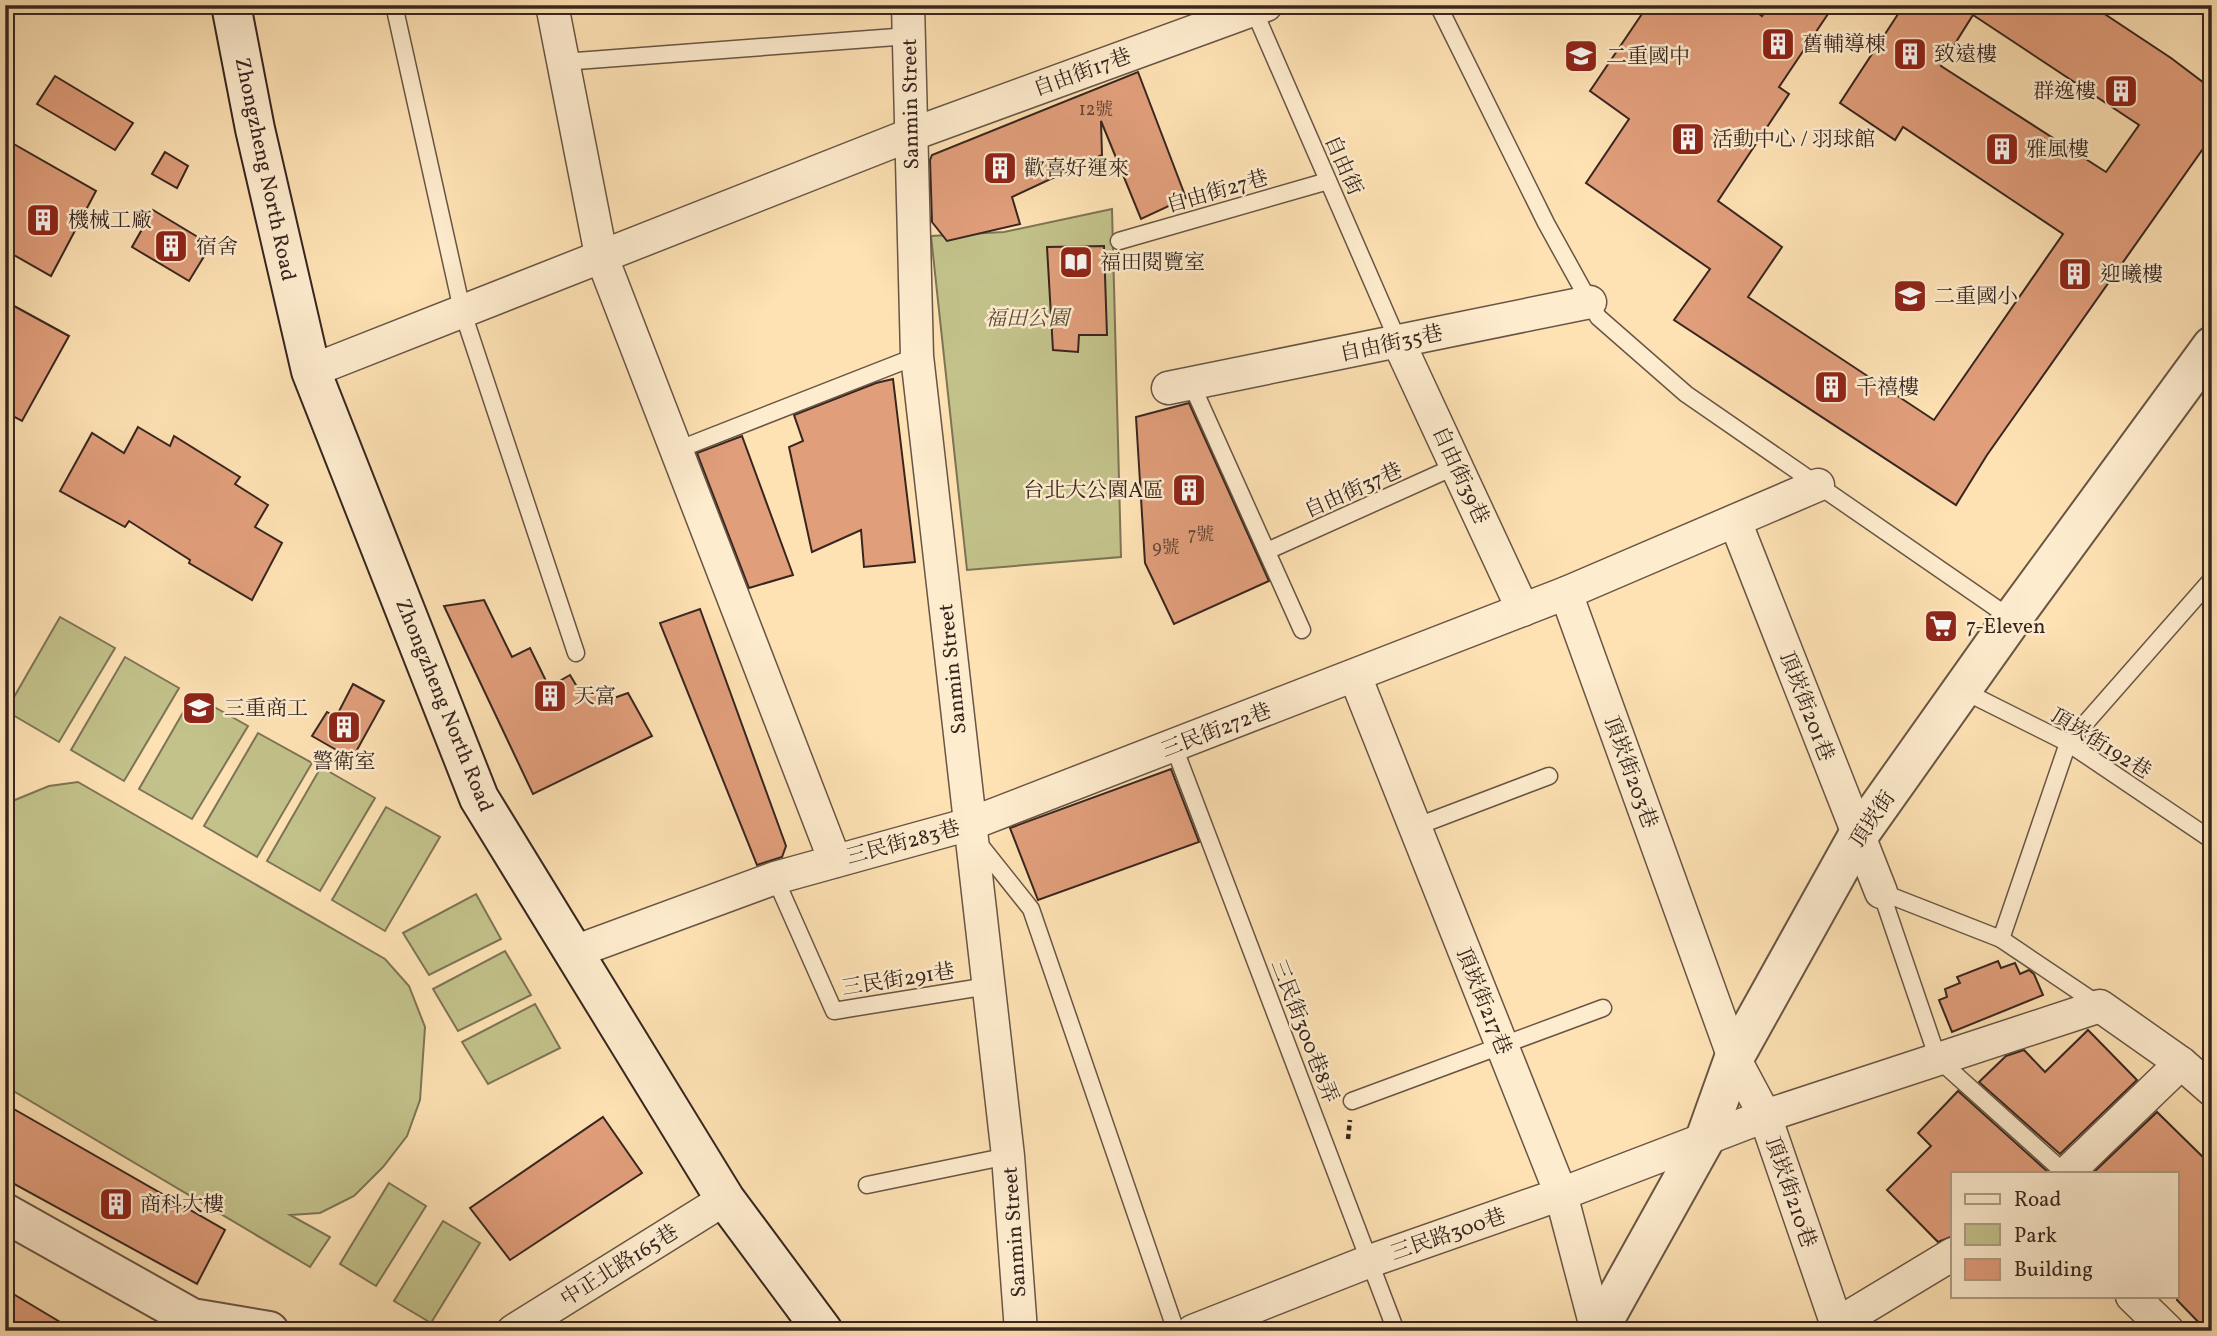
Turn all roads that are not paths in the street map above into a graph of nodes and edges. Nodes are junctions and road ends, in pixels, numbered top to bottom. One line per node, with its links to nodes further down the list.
1 (231, 5): 18 (main road, Zhongzheng North Road)
2 (394, 5): 14 (lane)
3 (552, 5): 8 (street)
4 (908, 5): 7 (street, Sanmin Street)
5 (1438, 5): 13 (lane)
6 (1257, 7): 9 (street, 自由街17巷); 10 (lane, 自由街)
7 (909, 36): 8 (lane); 9 (street, Sanmin Street)
8 (563, 62): 12 (street)
9 (910, 135): 12 (street, 自由街17巷); 17 (street, Sanmin Street)
10 (1328, 181): 11 (lane, 自由街27巷); 15 (lane, 自由街)
11 (1118, 241)
12 (601, 255): 14 (street, 自由街17巷); 20 (street)
13 (1590, 302): 15 (street, 自由街35巷); 22 (lane)
14 (462, 310): 18 (street, 自由街17巷); 30 (lane)
15 (1398, 341): 19 (street, 自由街35巷); 21 (street, 自由街39巷)
16 (2212, 346): 28 (main road, 頂崁街)
17 (917, 356): 20 (lane); 37 (street, Sanmin Street)
18 (311, 370): 44 (main road, Zhongzheng North Road)
19 (1180, 385): 24 (lane, 自由街35巷)
20 (677, 450): 40 (street)
21 (1456, 466): 24 (lane, 自由街37巷); 27 (street, 自由街39巷)
22 (1818, 485): 23 (street); 28 (lane)
23 (1735, 521): 26 (street); 38 (street, 頂崁街201巷)
24 (1267, 551): 29 (lane, 自由街35巷)
25 (2212, 579): 33 (lane)
26 (1566, 593): 27 (street); 49 (street, 頂崁街203巷)
27 (1523, 610): 31 (street, 三民街272巷)
28 (2012, 619): 32 (main road, 頂崁街)
29 (1302, 630)
30 (576, 653)
31 (1355, 676): 34 (street, 三民街272巷); 36 (street, 頂崁街217巷)
32 (1962, 690): 33 (lane, 頂崁街192巷); 38 (main road, 頂崁街)
33 (2068, 743): 39 (lane, 頂崁街192巷); 43 (lane)
34 (1174, 747): 37 (street, 三民街272巷); 63 (lane, 三民街300巷8弄)
35 (1549, 776): 36 (lane)
36 (1415, 827): 48 (street, 頂崁街217巷)
37 (970, 828): 40 (street, 三民街283巷); 45 (street, Sanmin Street); 70 (lane)
38 (1858, 837): 42 (street, 頂崁街201巷); 49 (main road, 頂崁街)
39 (2212, 840)
40 (835, 860): 41 (street, 三民街283巷)
41 (775, 878): 44 (street, 三民街283巷); 45 (lane, 三民街291巷)
42 (1881, 892): 43 (lane); 50 (lane)
43 (2001, 939): 46 (lane)
44 (574, 952): 60 (main road, Zhongzheng North Road)
45 (988, 986): 56 (street, Sanmin Street)
46 (2100, 1006): 50 (street, 三民路300巷); 51 (street)
47 (1603, 1008): 48 (lane)
48 (1503, 1046): 53 (lane); 59 (street, 頂崁街217巷)
49 (1734, 1058): 54 (street, 頂崁街210巷); 55 (main road, 頂崁街)
50 (1938, 1059): 54 (street, 三民路300巷); 57 (lane)
51 (2181, 1063): 52 (street); 57 (street)
52 (2211, 1088)
53 (1352, 1101)
54 (1765, 1116): 55 (street, 三民路300巷); 65 (street, 頂崁街210巷)
55 (1705, 1139): 59 (street, 三民路300巷); 73 (main road, 頂崁街)
56 (1008, 1156): 58 (lane); 69 (street, Sanmin Street)
57 (2062, 1170)
58 (867, 1185)
59 (1562, 1194): 63 (street, 三民路300巷); 73 (street, 頂崁街217巷)
60 (725, 1199): 67 (street, 中正北路165巷); 68 (main road, Zhongzheng North Road)
61 (5, 1213): 66 (main road)
62 (1951, 1255): 65 (street)
63 (1370, 1261): 71 (street, 三民路300巷); 72 (lane, 三民街300巷8弄)
64 (2134, 1298): 74 (street)
65 (1838, 1327)
66 (269, 1331)
67 (513, 1331)
68 (823, 1331)
69 (1021, 1331)
70 (1176, 1331)
71 (1193, 1331)
72 (1396, 1331)
73 (1598, 1331)
74 (2168, 1331)

